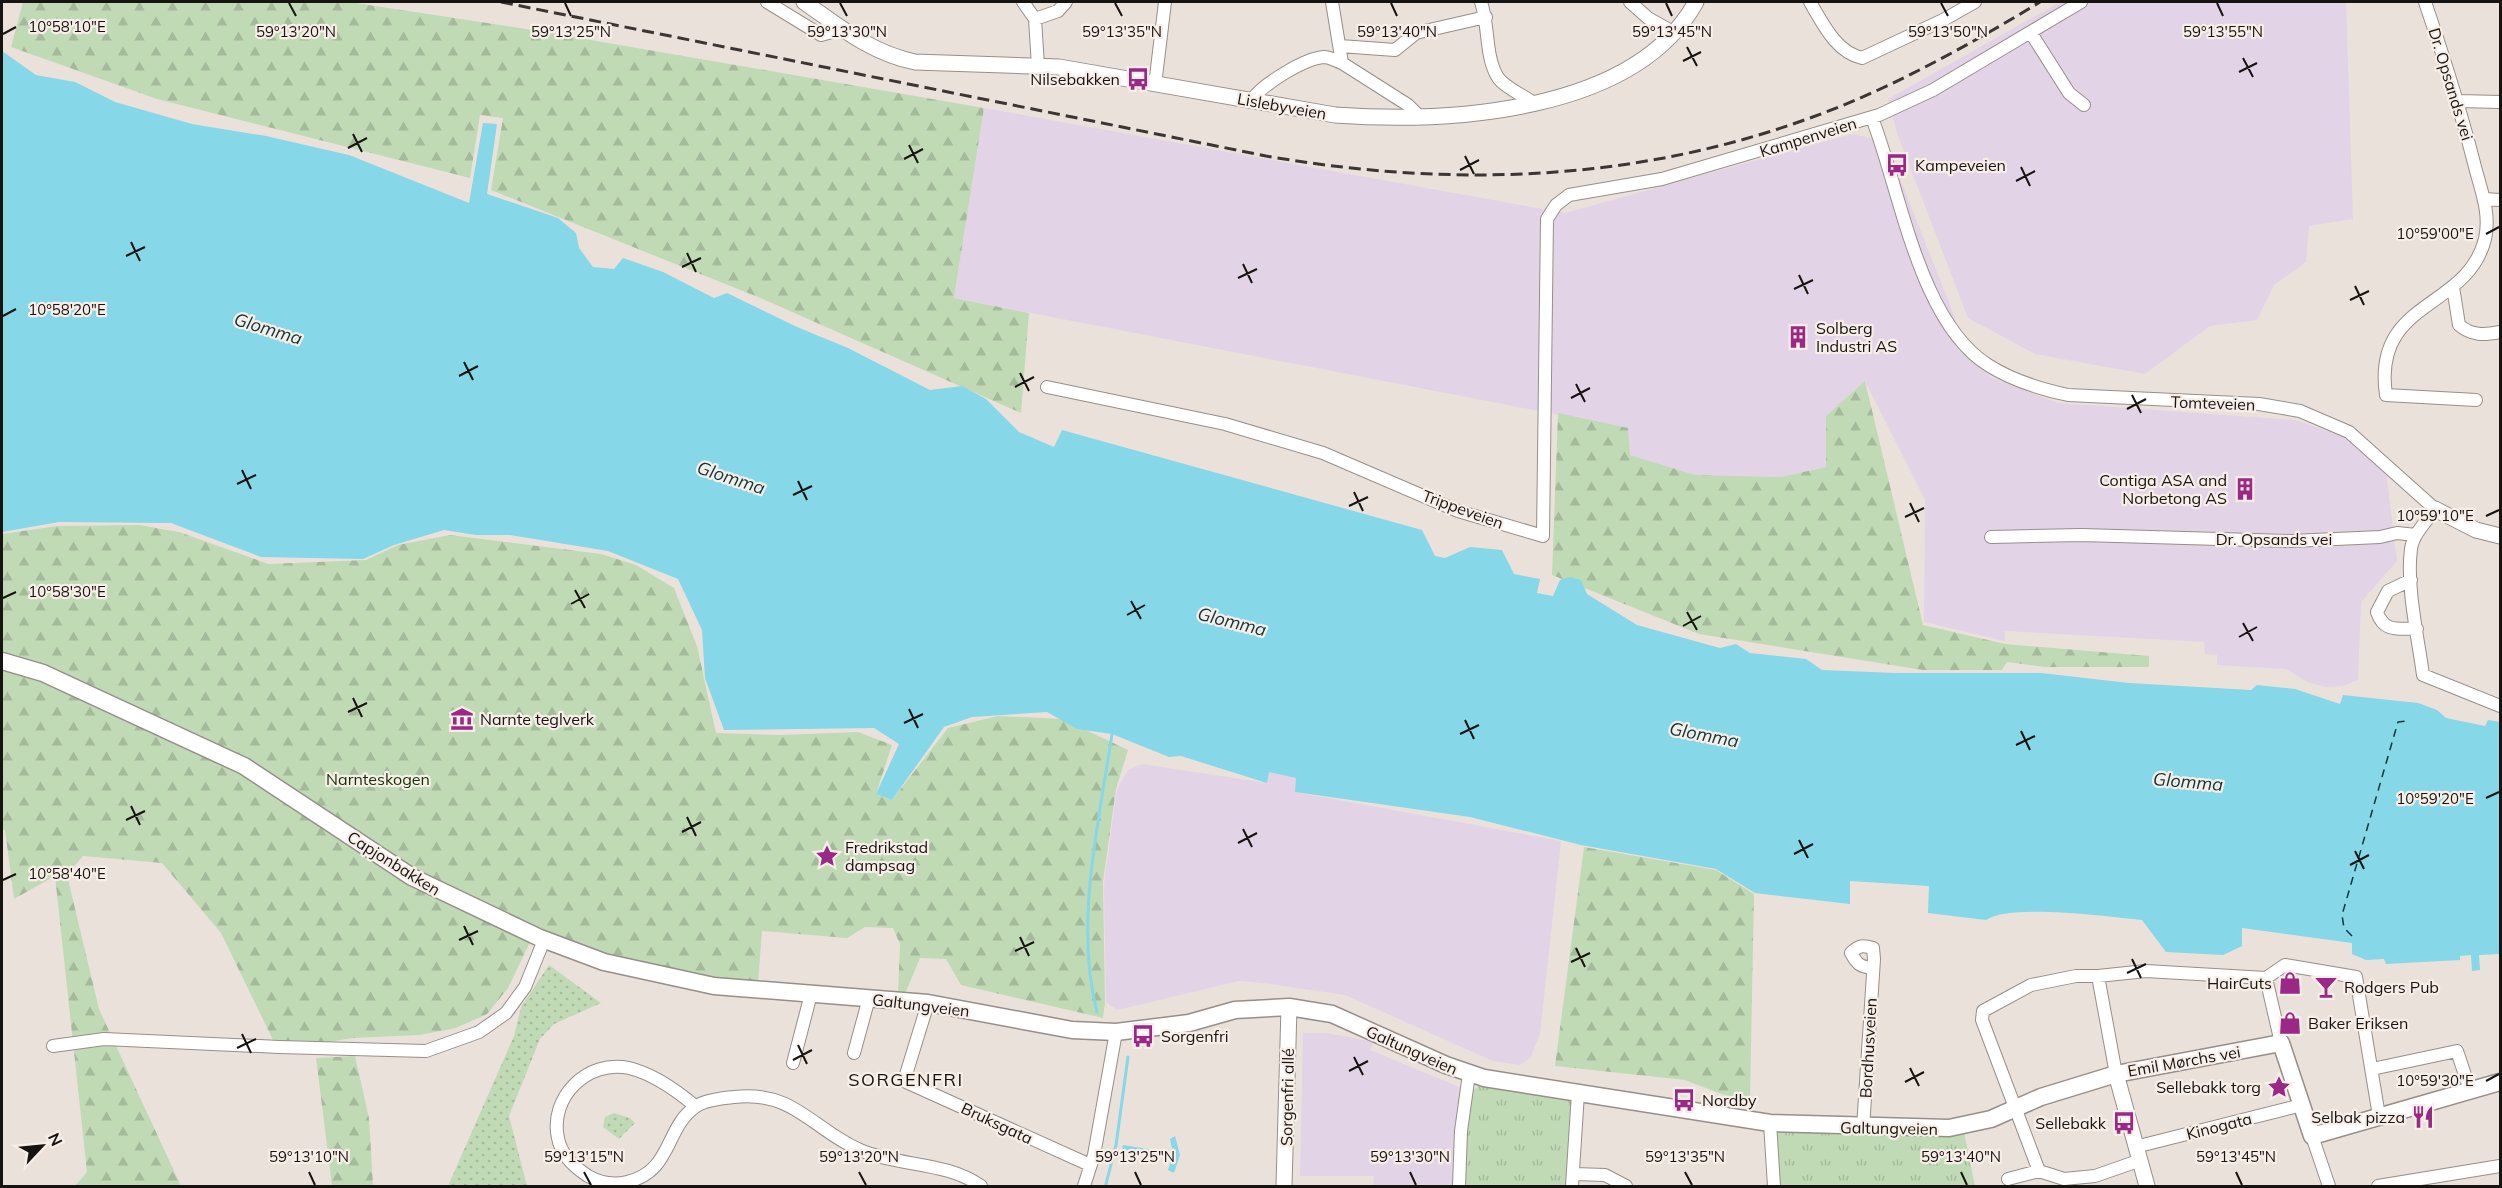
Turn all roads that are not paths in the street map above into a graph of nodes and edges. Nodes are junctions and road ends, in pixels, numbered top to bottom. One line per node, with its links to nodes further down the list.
1 (767, 2): 16 (street)
2 (804, 2): 16 (street, Lislebyveien)
3 (1023, 2): 15 (street)
4 (1066, 2): 15 (street)
5 (1165, 2): 22 (street)
6 (1332, 2): 19 (street)
7 (1482, 2): 14 (street)
8 (1630, 2): 17 (street)
9 (1696, 2): 17 (street, Lislebyveien)
10 (1810, 2): 11 (street)
11 (1975, 2)
12 (2081, 2): 18 (street, Kampenveien)
13 (2425, 2): 24 (street, Dr. Opsands vei)
14 (1486, 17): 19 (street); 26 (street)
15 (1035, 19): 21 (street)
16 (843, 29): 21 (street, Lislebyveien)
17 (1673, 32): 26 (street, Lislebyveien)
18 (2031, 33): 27 (street); 28 (street, Kampenveien)
19 (1340, 46): 20 (street)
20 (1342, 63): 23 (street); 29 (street)
21 (1038, 66): 22 (street, Lislebyveien)
22 (1155, 85): 23 (street, Lislebyveien)
23 (1251, 100): 29 (street, Lislebyveien)
24 (2458, 101): 25 (street); 31 (street, Dr. Opsands vei)
25 (2500, 102)
26 (1535, 104): 29 (street, Lislebyveien)
27 (2084, 105)
28 (1872, 117): 30 (street, Kampenveien); 37 (street, Tomteveien)
29 (1421, 118)
30 (1569, 195): 35 (street, Trippeveien)
31 (2485, 199): 32 (street); 33 (street, Dr. Opsands vei)
32 (2500, 200)
33 (2453, 287): 34 (street); 36 (street, Dr. Opsands vei)
34 (2500, 332)
35 (1047, 387)
36 (2476, 400)
37 (2436, 509): 38 (street); 39 (street, Tomteveien)
38 (2416, 536): 40 (street, Dr. Opsands vei); 41 (street)
39 (2500, 536)
40 (1990, 537)
41 (2411, 580): 42 (street); 42 (street)
42 (2417, 628): 44 (street)
43 (2, 661): 45 (main road, Capjonbakken)
44 (2500, 706)
45 (544, 940): 49 (main road, Capjonbakken); 55 (street)
46 (1873, 968): 69 (street, Bordhusveien)
47 (2097, 976): 48 (street); 60 (street); 66 (street)
48 (2266, 978): 54 (street); 58 (street)
49 (811, 994): 50 (main road, Galtungveien); 57 (street)
50 (869, 998): 51 (main road, Galtungveien); 56 (street)
51 (928, 1003): 53 (main road, Galtungveien); 72 (street, Bruksgata)
52 (1289, 1007): 53 (main road, Galtungveien); 59 (main road, Galtungveien); 79 (street, Sorgenfri allé)
53 (1116, 1032): 72 (street)
54 (2281, 1043): 60 (main road, Emil Mørchs vei); 64 (main road)
55 (53, 1046)
56 (854, 1053)
57 (793, 1063)
58 (2372, 1069): 62 (street); 67 (street)
59 (1469, 1074): 63 (main road, Galtungveien); 80 (street)
60 (2116, 1074): 66 (main road, Emil Mørchs vei); 71 (street)
61 (2500, 1082): 62 (main road)
62 (2470, 1090): 67 (main road)
63 (1578, 1093): 68 (main road, Galtungveien); 76 (street)
64 (2302, 1105): 70 (main road); 71 (street, Kinogata)
65 (695, 1106): 65 (street); 77 (street)
66 (2015, 1110): 69 (main road, Galtungveien); 74 (street)
67 (2379, 1116): 70 (main road)
68 (1770, 1123): 69 (main road, Galtungveien); 82 (street)
69 (1863, 1128)
70 (2312, 1136): 84 (street)
71 (2137, 1154): 74 (street); 83 (street)
72 (1090, 1165): 78 (street)
73 (2500, 1166): 85 (street)
74 (2039, 1171): 75 (street)
75 (2008, 1179)
76 (1573, 1180): 81 (street)
77 (981, 1186)
78 (1084, 1186)
79 (1284, 1186)
80 (1459, 1186)
81 (1626, 1186)
82 (1774, 1186)
83 (2147, 1186)
84 (2329, 1186)
85 (2378, 1186)

